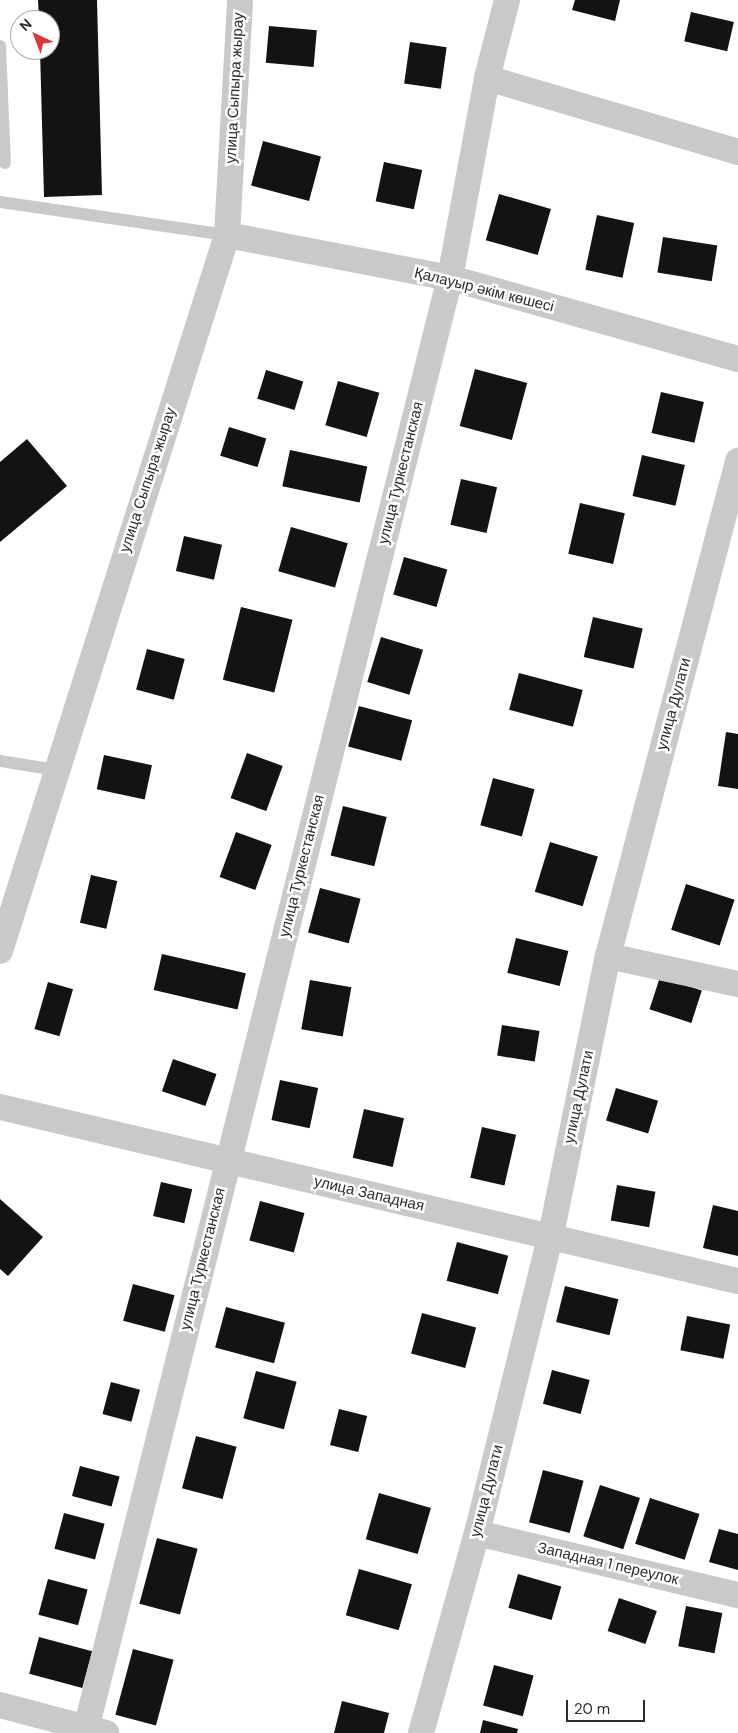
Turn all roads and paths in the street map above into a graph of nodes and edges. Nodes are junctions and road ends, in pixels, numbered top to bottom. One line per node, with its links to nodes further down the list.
1 (240, 0): 8 (street, улица Сыпыра жырау)
2 (507, 0): 4 (street, улица Туркестанская)
3 (0, 46): 6 (lane)
4 (488, 78): 5 (street); 9 (street, улица Туркестанская)
5 (738, 152)
6 (4, 163)
7 (0, 202): 8 (lane)
8 (227, 235): 9 (street, Қалауыр әкім көшесі); 13 (street, улица Сыпыра жырау)
9 (450, 278): 10 (street, Қалауыр әкім көшесі); 18 (street, улица Туркестанская)
10 (738, 359)
11 (738, 461): 15 (street, улица Дулати)
12 (0, 761): 13 (lane)
13 (56, 770): 14 (street, улица Сыпыра жырау)
14 (0, 950)
15 (608, 956): 16 (street); 19 (street, улица Дулати)
16 (738, 984)
17 (0, 1107): 18 (street, улица Западная)
18 (228, 1162): 19 (street, улица Западная); 24 (street, улица Туркестанская)
19 (551, 1235): 20 (street, улица Западная); 21 (street, улица Дулати)
20 (738, 1281)
21 (477, 1533): 22 (street, Западная 1 переулок); 25 (street, улица Дулати)
22 (738, 1595)
23 (0, 1705): 24 (street)
24 (96, 1731)
25 (421, 1733)

